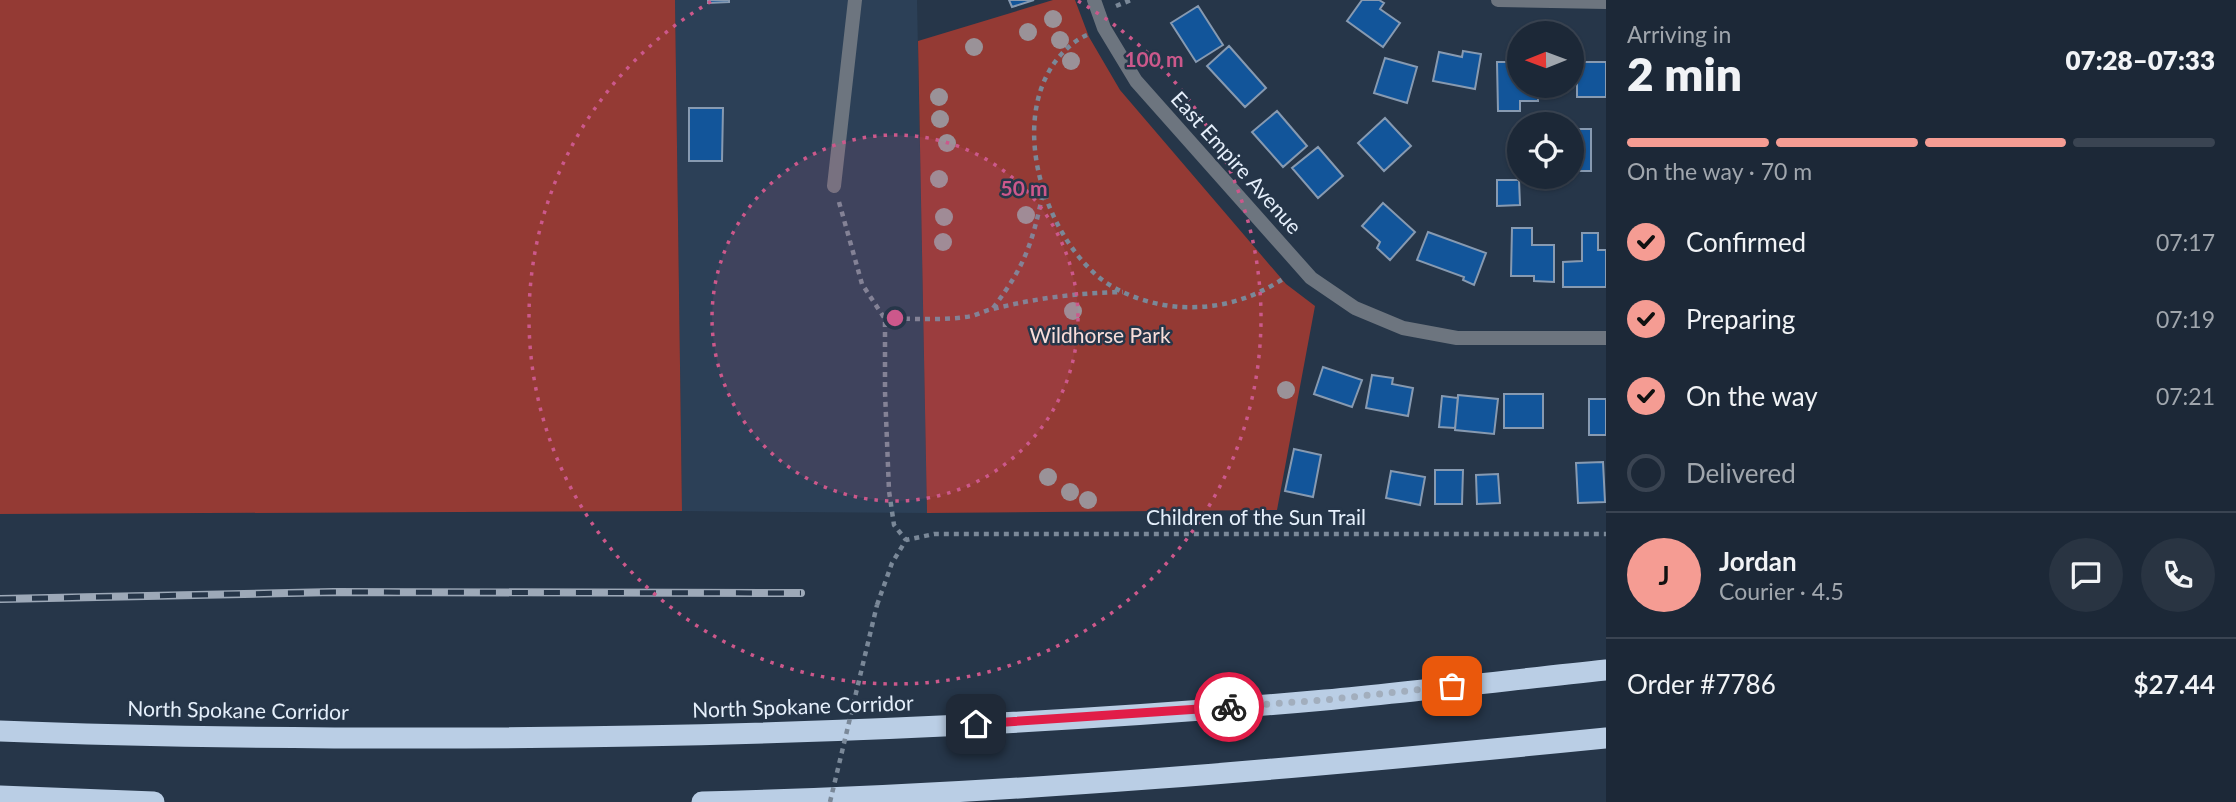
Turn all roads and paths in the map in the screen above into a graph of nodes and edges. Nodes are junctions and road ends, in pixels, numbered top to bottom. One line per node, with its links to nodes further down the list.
1 (855, 0): 6 (street)
2 (1094, 0): 5 (street, East Empire Avenue)
3 (1497, 0): 4 (street)
4 (1606, 2)
5 (1104, 28): 7 (path); 8 (street, East Empire Avenue)
6 (834, 186): 11 (path)
7 (1044, 190): 9 (path); 10 (path)
8 (1306, 272): 9 (path); 12 (street, East Empire Avenue)
9 (1124, 292): 10 (path)
10 (992, 309): 11 (path)
11 (885, 319): 14 (path)
12 (1606, 338)
13 (1606, 534): 14 (path, Children of the Sun Trail)
14 (906, 540): 21 (path, bridge)
15 (1606, 670): 16 (highway, North Spokane Corridor)
16 (0, 731)
17 (1606, 738): 20 (highway)
18 (0, 796): 19 (highway)
19 (154, 802)
20 (702, 802)
21 (830, 802)

